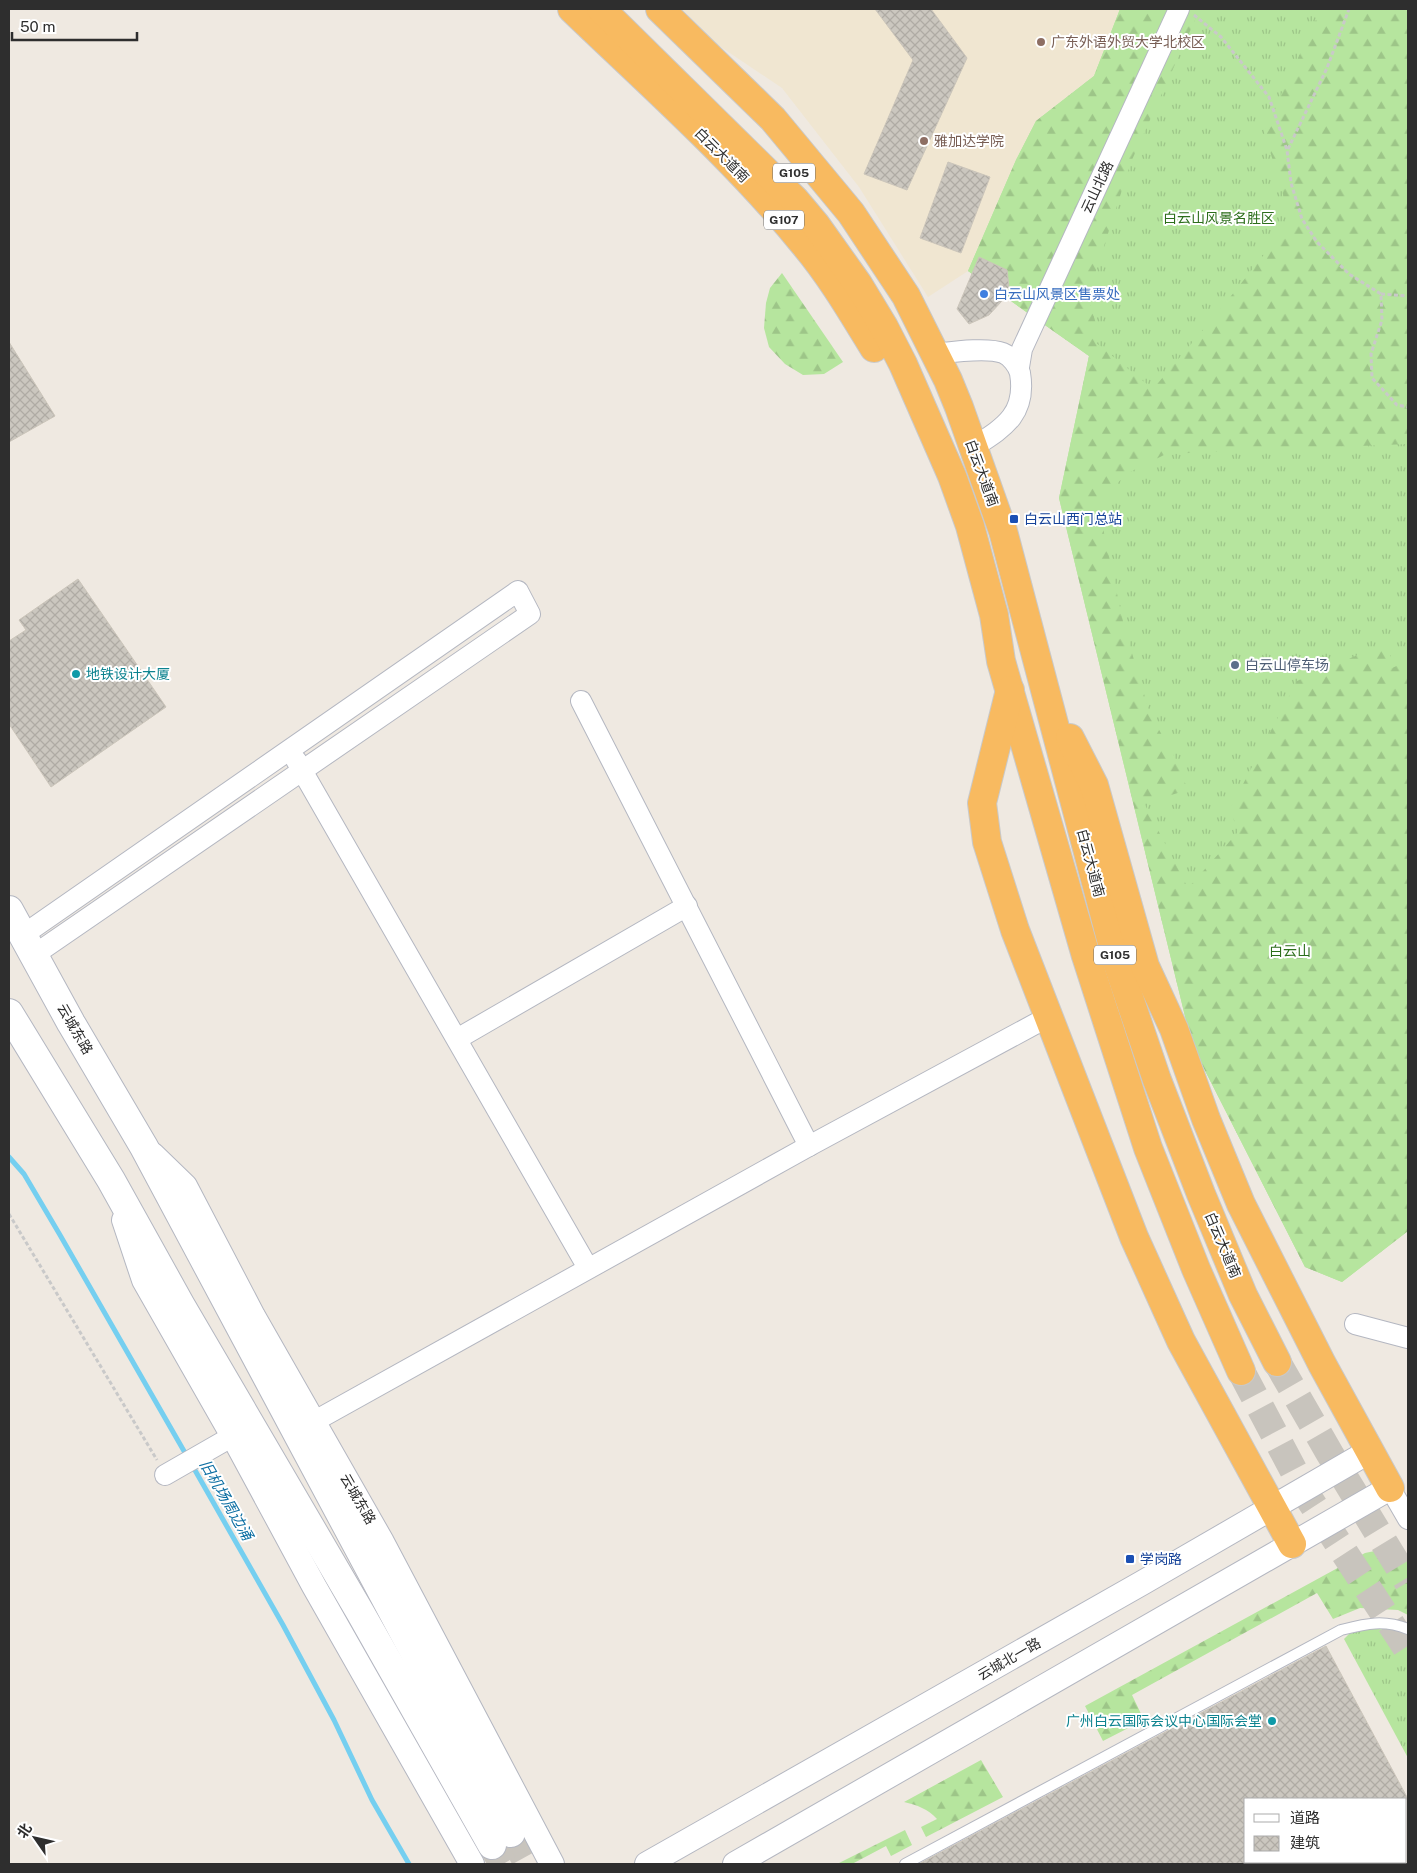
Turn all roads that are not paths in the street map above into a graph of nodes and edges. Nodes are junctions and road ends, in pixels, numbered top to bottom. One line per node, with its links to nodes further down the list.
1 (572, 9): 9 (highway, 白云大道南 / G107)
2 (601, 9): 5 (highway, 白云大道南 / G105)
3 (660, 9): 6 (highway, 白云大道南)
4 (1186, 12): 7 (street, 云山北路)
5 (626, 16): 6 (highway, 白云大道南 / G105); 9 (highway, 白云大道南 / G105)
6 (934, 354): 7 (street); 8 (highway, 白云大道南 / G105)
7 (1018, 366): 8 (street)
8 (972, 448): 11 (highway, 白云大道南 / G105)
9 (949, 468): 10 (highway, 白云大道南 / G105)
10 (1010, 690): 18 (highway); 28 (highway, 白云大道南 / G105)
11 (1046, 690): 27 (highway, 白云大道南 / G105); 31 (highway)
12 (582, 701): 15 (street)
13 (290, 750): 14 (street); 14 (street); 16 (street)
14 (302, 771): 16 (street); 19 (street)
15 (687, 906): 19 (street); 21 (street)
16 (17, 925): 22 (main road, 云城东路)
17 (9, 1012): 20 (main road, 云城东路)
18 (1048, 1016): 21 (street); 34 (highway)
19 (456, 1039): 24 (street)
20 (18, 1040): 23 (main road, 云城东路)
21 (809, 1146): 24 (street)
22 (144, 1147): 23 (main road, 云城东路); 29 (street, 云城东路)
23 (111, 1180): 30 (street, 云城东路)
24 (588, 1268): 29 (street)
25 (1355, 1324): 26 (street)
26 (1408, 1338)
27 (1277, 1362)
28 (1241, 1372)
29 (313, 1422): 39 (street, 云城东路)
30 (225, 1441): 32 (street); 38 (street, 云城东路)
31 (1370, 1451): 33 (highway); 34 (street, 云城北一路)
32 (165, 1474)
33 (1390, 1488): 35 (street); 36 (street)
34 (1271, 1508): 36 (highway); 40 (street, 云城北一路)
35 (1408, 1519)
36 (1292, 1544): 41 (street)
37 (1408, 1629): 42 (lane)
38 (471, 1863)
39 (552, 1864)
40 (647, 1864)
41 (735, 1864)
42 (905, 1864)

